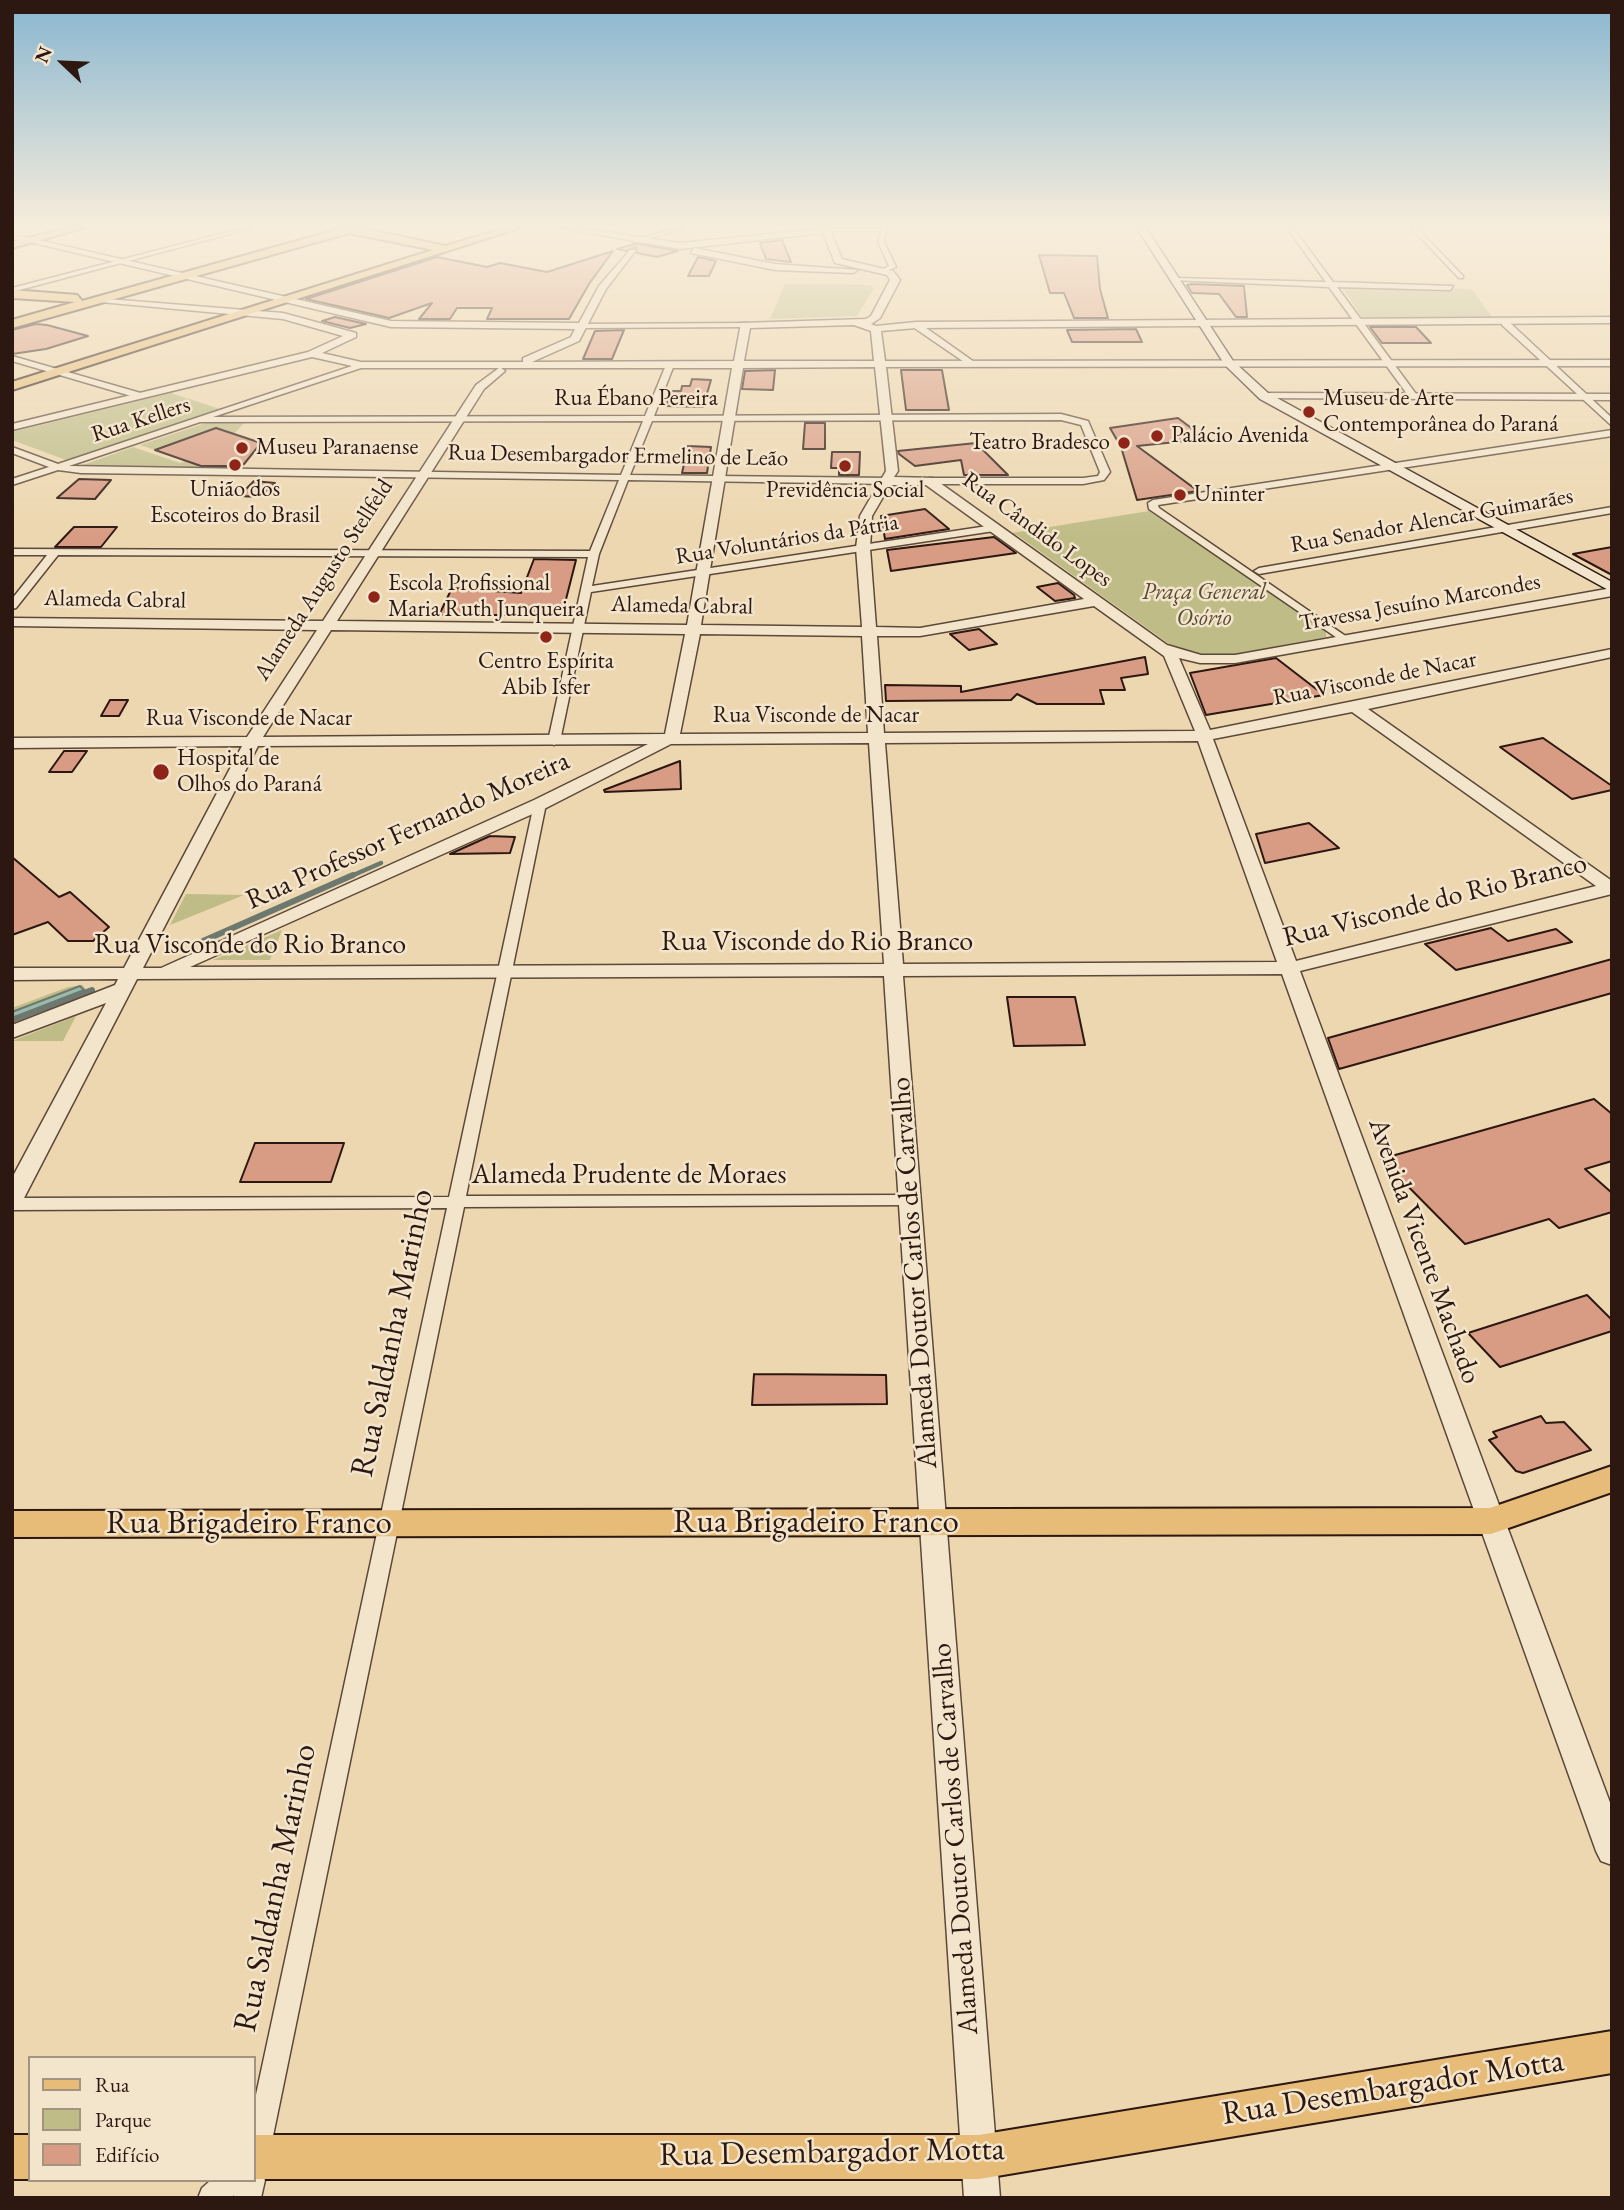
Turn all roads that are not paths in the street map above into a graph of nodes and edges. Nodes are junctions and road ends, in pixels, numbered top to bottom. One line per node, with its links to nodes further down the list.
1 (185, 331): 26 (main road)
2 (338, 331): 11 (street)
3 (579, 331): 13 (street)
4 (588, 331): 22 (street)
5 (744, 331): 24 (street)
6 (876, 331): 18 (street)
7 (925, 331): 19 (street)
8 (1208, 331): 14 (main road)
9 (1364, 331): 15 (street)
10 (1514, 331): 16 (street)
11 (312, 354): 20 (street); 28 (street)
12 (12, 358): 26 (street)
13 (527, 360)
14 (1228, 363): 15 (street); 19 (street); 29 (main road)
15 (1388, 363): 16 (street); 30 (street)
16 (1548, 363): 17 (street); 31 (street)
17 (1612, 363)
18 (880, 364): 19 (street); 24 (street); 33 (street)
19 (973, 364)
20 (361, 365): 21 (street); 36 (street, Rua Kellers)
21 (477, 365): 25 (street); 37 (street)
22 (575, 365): 23 (street); 25 (street)
23 (670, 365): 24 (street); 34 (street)
24 (738, 365): 35 (street)
25 (501, 368): 37 (street)
26 (58, 371): 27 (main road); 28 (street)
27 (12, 386)
28 (141, 396): 39 (street)
29 (1264, 396): 30 (street); 43 (main road)
30 (1413, 396): 31 (street)
31 (1584, 397): 32 (street); 38 (street)
32 (1612, 397)
33 (887, 417): 35 (street, Rua Ébano Pereira); 46 (street, Rua Ébano Pereira); 48 (street)
34 (648, 418): 35 (street, Rua Ébano Pereira); 37 (street, Rua Ébano Pereira); 45 (street)
35 (729, 418): 47 (street)
36 (203, 419): 37 (street, Rua Ébano Pereira); 42 (street, Rua Kellers)
37 (459, 419): 44 (street, Alameda Augusto Stellfeld)
38 (1612, 423)
39 (12, 427)
40 (1612, 433): 43 (street)
41 (12, 450): 42 (street, Rua Desembargador Ermelino de Leão)
42 (59, 467): 44 (street, Rua Desembargador Ermelino de Leão); 50 (street, Rua Kellers)
43 (1391, 467): 53 (main road); 70 (street)
44 (423, 475): 45 (street, Rua Desembargador Ermelino de Leão); 57 (street, Alameda Augusto Stellfeld)
45 (624, 477): 47 (street, Rua Desembargador Ermelino de Leão); 58 (street)
46 (1101, 478): 49 (street, Rua Desembargador Ermelino de Leão)
47 (719, 479): 48 (street, Rua Desembargador Ermelino de Leão); 60 (street)
48 (889, 481): 49 (street, Rua Desembargador Ermelino de Leão); 54 (street, Alameda Doutor Carlos de Carvalho)
49 (929, 481): 52 (street, Rua Cândido Lopes)
50 (12, 482)
51 (1612, 510): 53 (street, Rua Senador Alencar Guimarães)
52 (994, 528): 54 (street, Rua Voluntários da Pátria); 63 (street, Rua Cândido Lopes)
53 (1503, 528): 59 (street, Rua Senador Alencar Guimarães); 62 (main road)
54 (863, 548): 60 (street, Rua Voluntários da Pátria); 69 (street, Alameda Doutor Carlos de Carvalho)
55 (12, 552): 56 (street)
56 (55, 552): 57 (street); 64 (street)
57 (373, 553): 58 (street); 66 (street, Alameda Augusto Stellfeld)
58 (594, 554): 61 (street)
59 (1259, 571)
60 (703, 572): 61 (street, Rua Voluntários da Pátria); 68 (street)
61 (586, 590): 67 (street)
62 (1612, 590): 70 (street, Travessa Jesuíno Marcondes)
63 (1097, 601): 69 (street, Alameda Cabral); 71 (street, Rua Cândido Lopes)
64 (12, 606)
65 (12, 622): 66 (street, Alameda Cabral)
66 (326, 625): 67 (street, Alameda Cabral); 80 (street, Alameda Augusto Stellfeld)
67 (578, 628): 68 (street, Alameda Cabral); 79 (street)
68 (693, 629): 69 (street, Alameda Cabral); 78 (street)
69 (869, 631): 77 (street, Alameda Doutor Carlos de Carvalho)
70 (1343, 639): 73 (street, Travessa Jesuíno Marcondes)
71 (1165, 649): 73 (street, Travessa Jesuíno Marcondes); 74 (street, Rua Cândido Lopes)
72 (1612, 653): 75 (street, Rua Visconde de Nacar)
73 (1236, 659): 74 (street, Travessa Jesuíno Marcondes)
74 (1177, 671): 76 (street, Avenida Vicente Machado)
75 (1355, 708): 76 (street, Rua Visconde de Nacar); 83 (street)
76 (1204, 736): 77 (street, Rua Visconde de Nacar); 84 (street, Avenida Vicente Machado)
77 (876, 738): 78 (street, Rua Visconde de Nacar); 85 (street, Alameda Doutor Carlos de Carvalho)
78 (670, 740): 79 (street, Rua Visconde de Nacar); 82 (street, Rua Professor Fernando Moreira)
79 (554, 741): 80 (street, Rua Visconde de Nacar)
80 (251, 742): 81 (street, Rua Visconde de Nacar); 89 (street, Alameda Augusto Stellfeld)
81 (12, 743)
82 (540, 804): 86 (street, Rua Saldanha Marinho); 87 (street, Rua Professor Fernando Moreira)
83 (1611, 888): 84 (street, Rua Visconde do Rio Branco)
84 (1290, 968): 85 (street, Rua Visconde do Rio Branco); 95 (street, Avenida Vicente Machado)
85 (893, 970): 86 (street, Rua Visconde do Rio Branco); 91 (street, Alameda Doutor Carlos de Carvalho)
86 (505, 972): 87 (street, Rua Visconde do Rio Branco); 93 (street, Rua Saldanha Marinho)
87 (161, 973): 89 (street, Rua Professor Fernando Moreira)
88 (12, 974): 89 (street, Rua Visconde do Rio Branco)
89 (124, 982): 90 (street, Rua Professor Fernando Moreira); 92 (street, Alameda Augusto Stellfeld)
90 (12, 1032)
91 (910, 1199): 93 (street, Alameda Prudente de Moraes); 96 (street, Alameda Doutor Carlos de Carvalho)
92 (12, 1202): 93 (street, Alameda Prudente de Moraes)
93 (457, 1202): 98 (street, Rua Saldanha Marinho)
94 (1612, 1479): 95 (main road, Rua Brigadeiro Franco)
95 (1491, 1521): 96 (main road, Rua Brigadeiro Franco); 99 (street, Avenida Vicente Machado)
96 (933, 1522): 98 (main road, Rua Brigadeiro Franco); 103 (street, Alameda Doutor Carlos de Carvalho)
97 (12, 1524): 98 (main road, Rua Brigadeiro Franco)
98 (389, 1524): 101 (street, Rua Saldanha Marinho)
99 (1612, 1851)
100 (1612, 2052): 103 (main road, Rua Desembargador Motta)
101 (256, 2139)
102 (256, 2171): 103 (main road, Rua Desembargador Motta)
103 (980, 2177)
104 (234, 2182): 105 (street)
105 (212, 2198)

